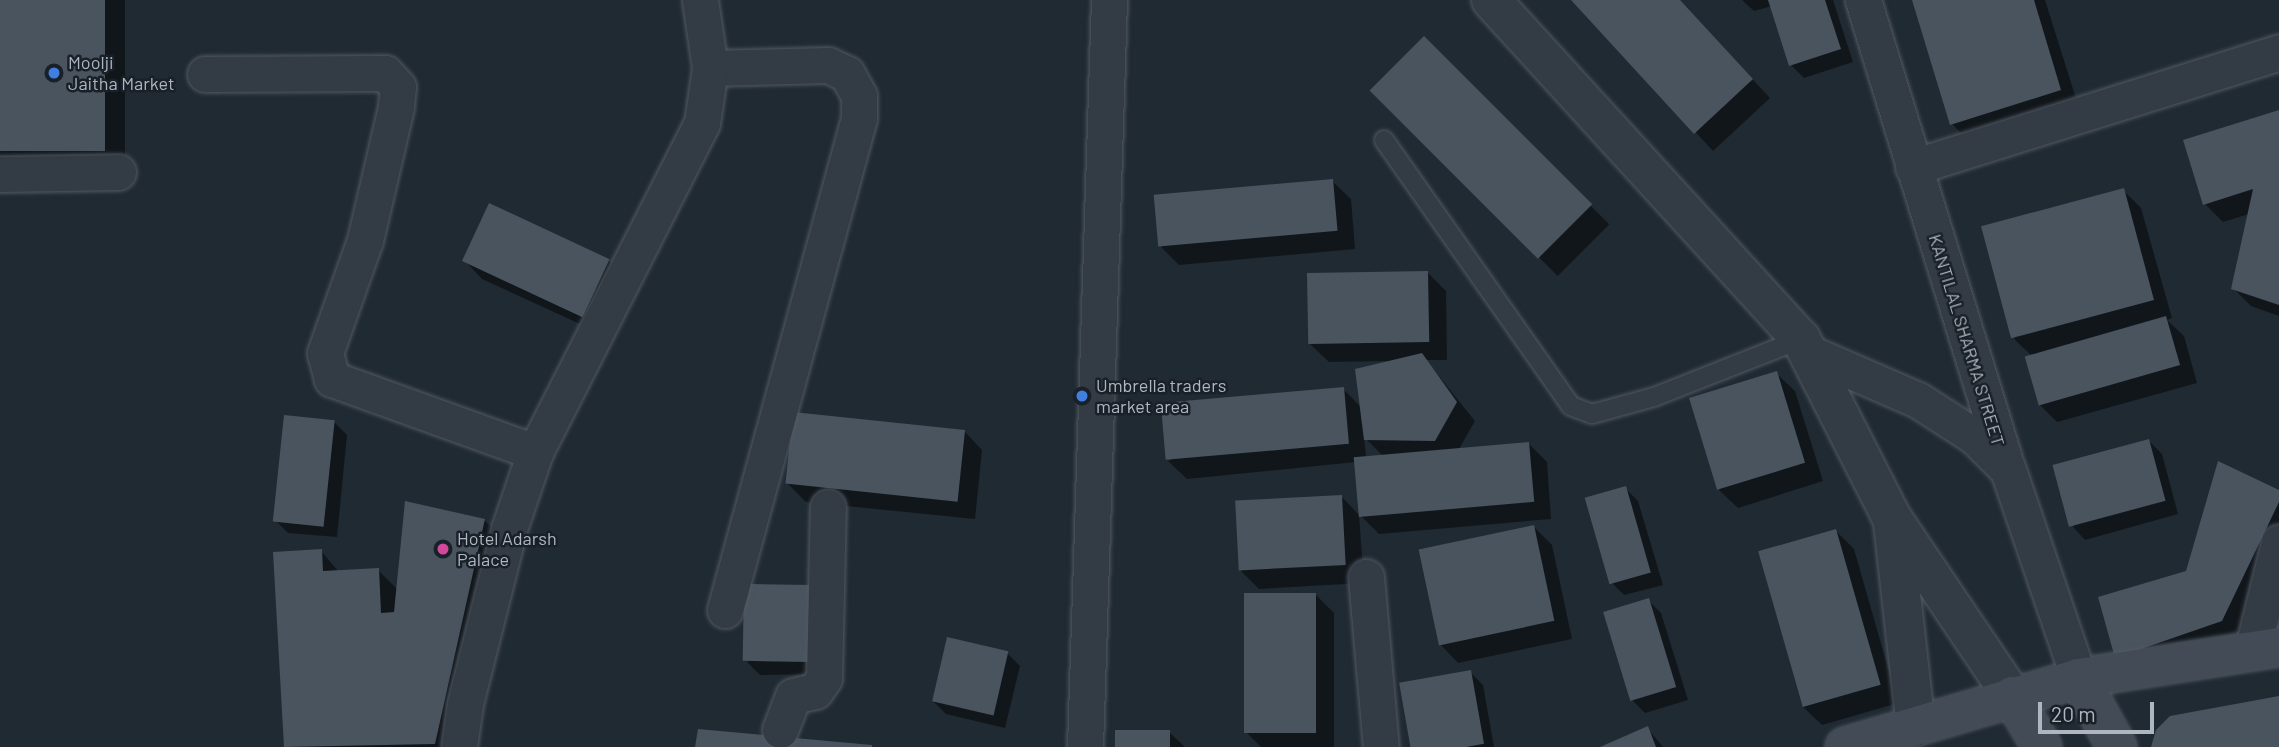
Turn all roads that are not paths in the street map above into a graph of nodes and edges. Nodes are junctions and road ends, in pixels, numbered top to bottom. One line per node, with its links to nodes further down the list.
1 (699, 0): 6 (street)
2 (1110, 0): 26 (street)
3 (1491, 0): 12 (street)
4 (1863, 0): 9 (street, KANTILAL SHARMA STREET)
5 (2279, 52): 9 (street)
6 (710, 68): 13 (street); 19 (street)
7 (205, 74): 13 (street)
8 (1384, 140): 12 (lane)
9 (1913, 167): 14 (street, KANTILAL SHARMA STREET)
10 (118, 172): 11 (street)
11 (0, 174)
12 (1806, 346): 14 (street); 16 (street)
13 (535, 452): 25 (street)
14 (2008, 470): 21 (street, KANTILAL SHARMA STREET)
15 (828, 507): 23 (street)
16 (1892, 518): 22 (street); 24 (street)
17 (2279, 542): 20 (street)
18 (1366, 577): 27 (street)
19 (725, 610)
20 (2266, 647): 21 (main road)
21 (2079, 678): 22 (main road); 30 (main road)
22 (2012, 696): 24 (main road); 29 (main road)
23 (780, 730)
24 (1917, 737): 28 (main road)
25 (459, 747)
26 (1085, 747)
27 (1381, 747)
28 (1844, 747)
29 (2042, 747)
30 (2117, 747)

